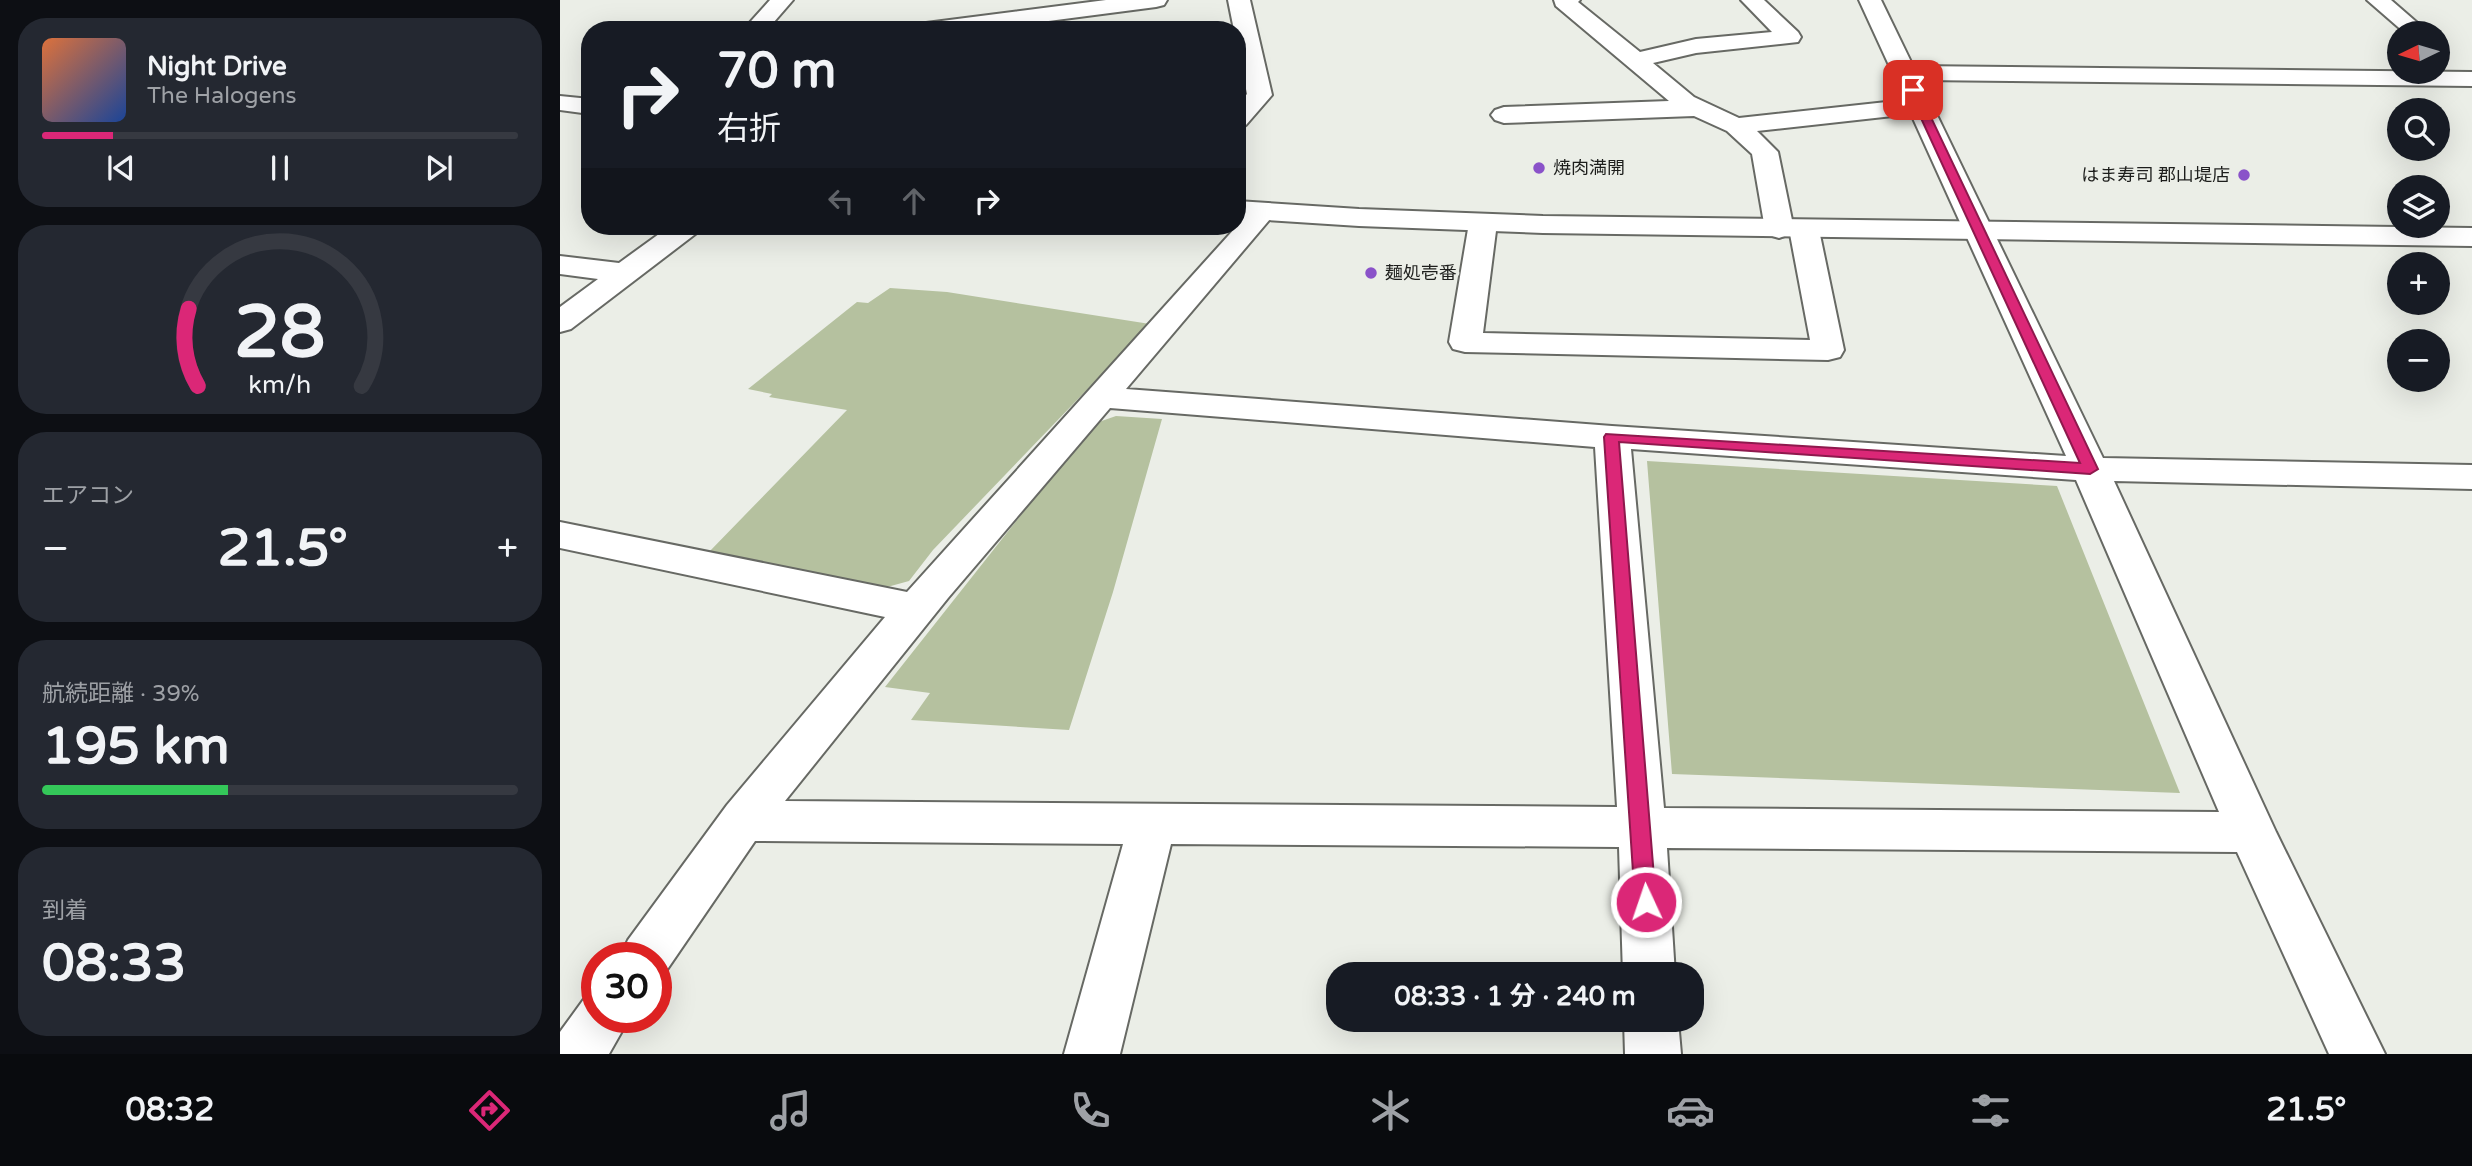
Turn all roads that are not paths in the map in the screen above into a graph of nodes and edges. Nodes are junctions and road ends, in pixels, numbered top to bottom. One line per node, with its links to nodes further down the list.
1 (782, 0): 8 (street)
2 (1156, 0): 9 (street)
3 (1239, 0): 10 (street)
4 (1569, 0): 14 (street)
5 (1752, 0): 14 (street)
6 (1870, 0): 15 (street)
7 (2378, 0): 11 (street)
8 (762, 21)
9 (995, 21)
10 (1244, 21)
11 (2403, 21)
12 (1246, 31): 21 (street)
13 (2450, 60): 16 (street)
14 (1634, 61): 20 (street)
15 (1905, 73): 16 (street); 19 (street)
16 (2472, 79)
17 (560, 103): 18 (street)
18 (581, 106)
19 (1920, 106): 23 (street); 27 (street)
20 (1698, 108): 22 (street); 23 (street)
21 (1246, 110)
22 (1504, 115)
23 (1736, 125): 26 (street)
24 (1250, 211): 25 (street)
25 (1483, 223): 26 (street); 26 (street)
26 (1792, 230): 27 (street)
27 (1980, 233): 30 (street); 36 (street)
28 (676, 235): 32 (street)
29 (1231, 235): 34 (street)
30 (2472, 237)
31 (560, 265): 32 (street)
32 (626, 273): 33 (street)
33 (560, 322)
34 (1103, 397): 35 (street); 39 (street)
35 (1612, 437): 36 (street); 42 (street)
36 (2090, 469): 37 (street); 43 (street)
37 (2472, 478)
38 (560, 535): 39 (street)
39 (916, 608): 40 (street)
40 (743, 821): 41 (street); 44 (street)
41 (1152, 825): 42 (street); 49 (street)
42 (1642, 829): 43 (street); 45 (street)
43 (2252, 832): 51 (street)
44 (657, 942)
45 (1648, 962)
46 (1652, 1032): 50 (street)
47 (592, 1033): 48 (street)
48 (577, 1054)
49 (1092, 1054)
50 (1653, 1054)
51 (2357, 1054)

